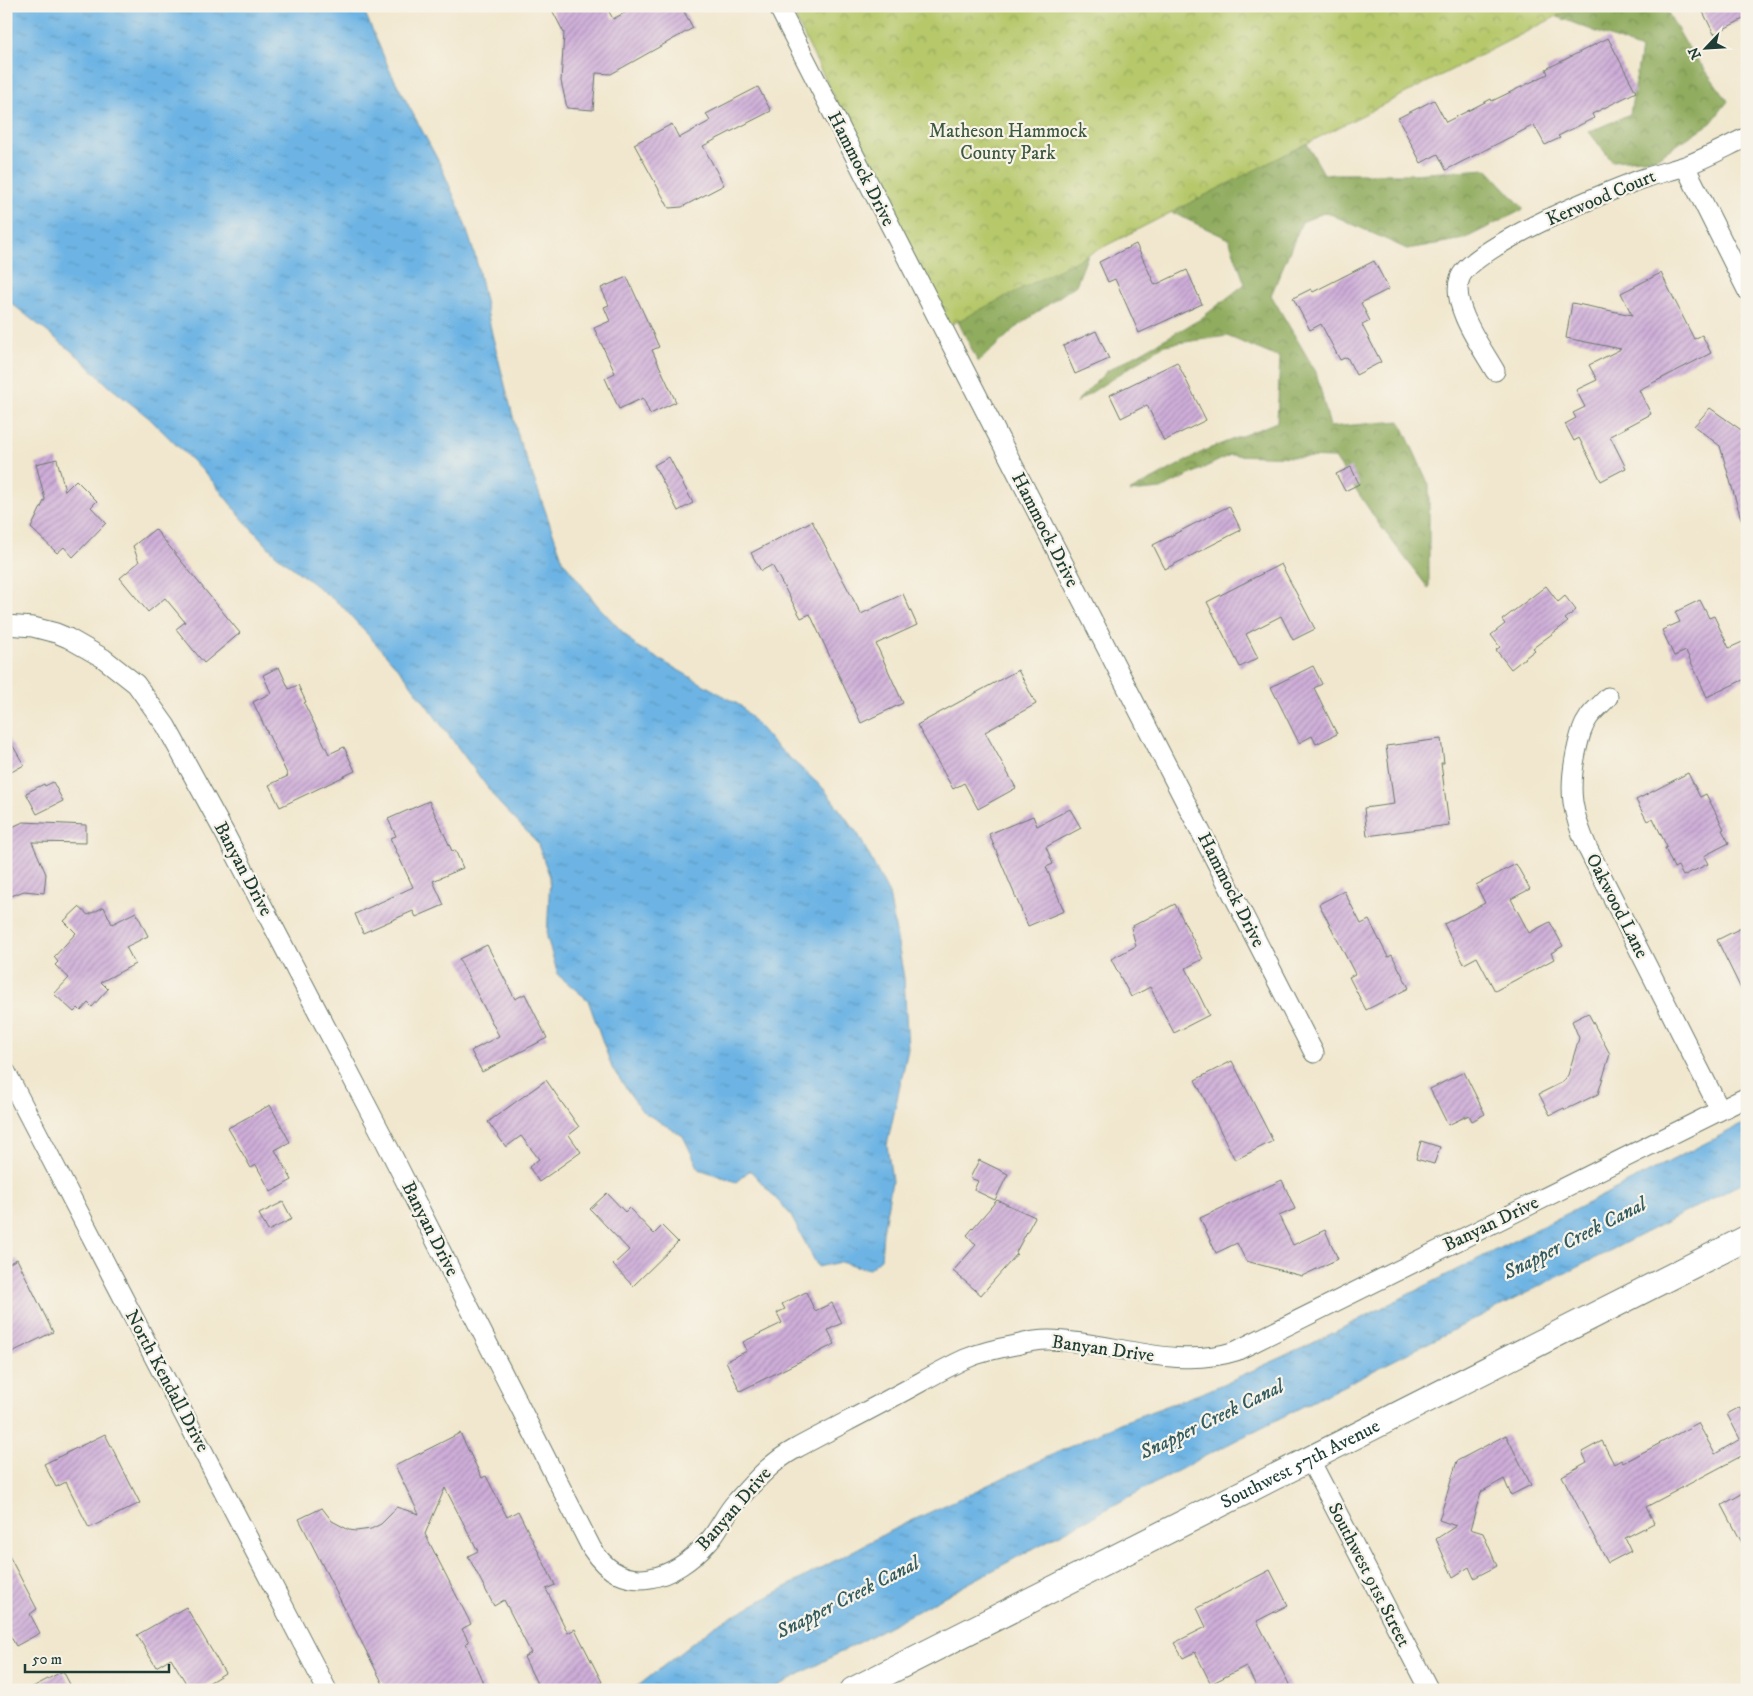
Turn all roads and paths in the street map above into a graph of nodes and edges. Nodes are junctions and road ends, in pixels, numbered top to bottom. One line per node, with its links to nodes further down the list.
1 (778, 6): 8 (street, Hammock Drive)
2 (1747, 137): 3 (street, Kerwood Court)
3 (1685, 166): 4 (street); 5 (street, Kerwood Court)
4 (1747, 290)
5 (1495, 371)
6 (6, 625): 11 (street, Banyan Drive)
7 (1608, 697): 11 (street, Oakwood Lane)
8 (1314, 1052)
9 (6, 1072): 14 (street, North Kendall Drive)
10 (1747, 1097): 11 (street, Banyan Drive)
11 (1720, 1110)
12 (1747, 1238): 13 (main road, Southwest 57th Avenue)
13 (1310, 1460): 15 (main road, Southwest 57th Avenue); 16 (street, Southwest 91st Street)
14 (327, 1690)
15 (853, 1690)
16 (1429, 1690)

